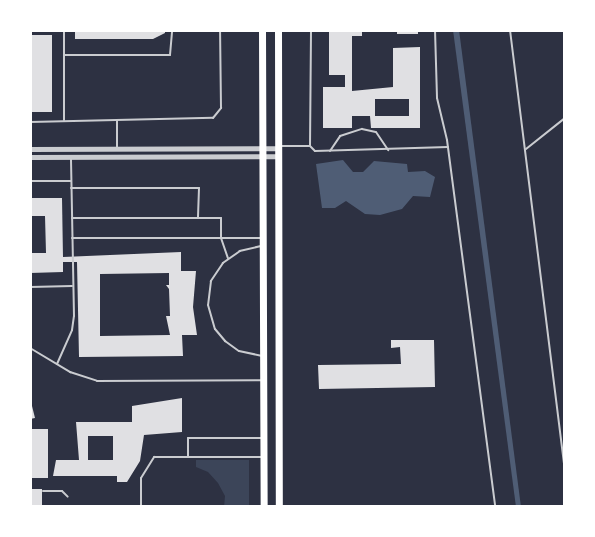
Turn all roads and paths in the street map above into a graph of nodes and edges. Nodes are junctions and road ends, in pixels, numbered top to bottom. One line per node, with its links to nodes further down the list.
1 (64, 30): 9 (lane)
2 (172, 30): 9 (lane)
3 (220, 30): 12 (lane)
4 (262, 30): 22 (main road)
5 (278, 30): 19 (main road)
6 (310, 30): 14 (lane)
7 (435, 30): 15 (lane)
8 (510, 30): 18 (lane)
9 (64, 55): 11 (lane)
10 (565, 118): 18 (lane)
11 (64, 121): 12 (lane); 13 (lane)
12 (117, 121): 17 (lane)
13 (30, 122)
14 (310, 146): 19 (lane); 21 (lane)
15 (448, 147): 20 (lane); 49 (lane)
16 (30, 149): 17 (street)
17 (117, 149): 22 (street)
18 (526, 149): 43 (lane)
19 (278, 150): 22 (street); 48 (main road)
20 (388, 150): 21 (lane); 21 (lane)
21 (330, 151)
22 (263, 152): 23 (street); 32 (main road)
23 (71, 157): 24 (street); 26 (lane)
24 (30, 158)
25 (30, 181): 26 (lane)
26 (71, 181): 27 (lane)
27 (71, 188): 28 (lane); 29 (lane)
28 (72, 218): 29 (lane); 30 (lane)
29 (198, 218): 31 (lane)
30 (72, 238): 31 (lane); 34 (lane)
31 (220, 238): 32 (lane); 33 (lane)
32 (263, 243): 33 (lane); 37 (main road)
33 (228, 258): 37 (lane)
34 (73, 286): 35 (lane); 38 (lane)
35 (30, 287)
36 (30, 348): 38 (lane)
37 (264, 356): 39 (main road)
38 (57, 364): 39 (lane)
39 (263, 380): 40 (main road)
40 (263, 438): 41 (lane); 42 (main road)
41 (188, 457): 42 (lane); 46 (lane)
42 (263, 457): 47 (main road)
43 (565, 470)
44 (43, 491): 45 (lane)
45 (68, 497)
46 (141, 507)
47 (264, 507)
48 (279, 507)
49 (495, 507)

